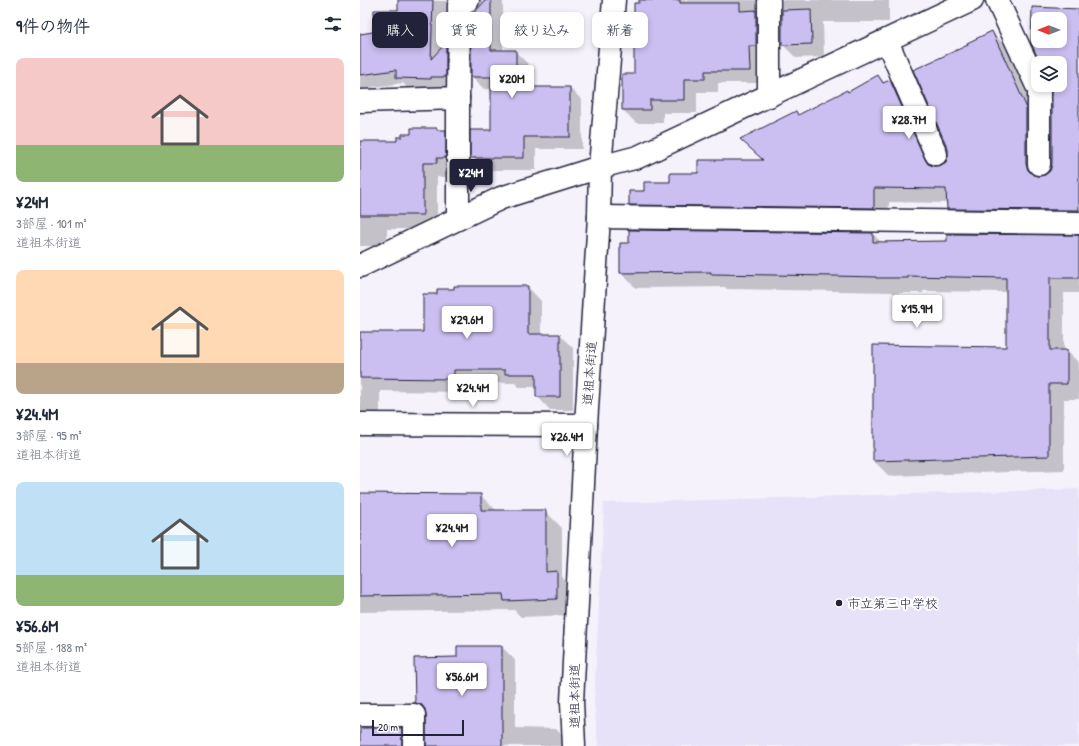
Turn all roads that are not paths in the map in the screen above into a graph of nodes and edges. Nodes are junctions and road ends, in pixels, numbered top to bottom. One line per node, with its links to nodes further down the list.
1 (468, 0): 8 (street)
2 (614, 0): 12 (street, 道祖本街道)
3 (768, 0): 7 (street)
4 (972, 0): 6 (street)
5 (996, 0): 11 (street)
6 (887, 41): 7 (street); 10 (street)
7 (769, 96): 12 (street)
8 (458, 98): 9 (street); 14 (street)
9 (360, 101)
10 (936, 154)
11 (1039, 164)
12 (600, 167): 13 (street, 道祖本街道); 14 (street)
13 (599, 217): 15 (street); 18 (street, 道祖本街道)
14 (458, 218): 16 (street)
15 (1079, 223)
16 (360, 266)
17 (360, 424): 18 (street)
18 (586, 425): 21 (street, 道祖本街道)
19 (360, 715): 20 (street)
20 (414, 746)
21 (574, 746)

